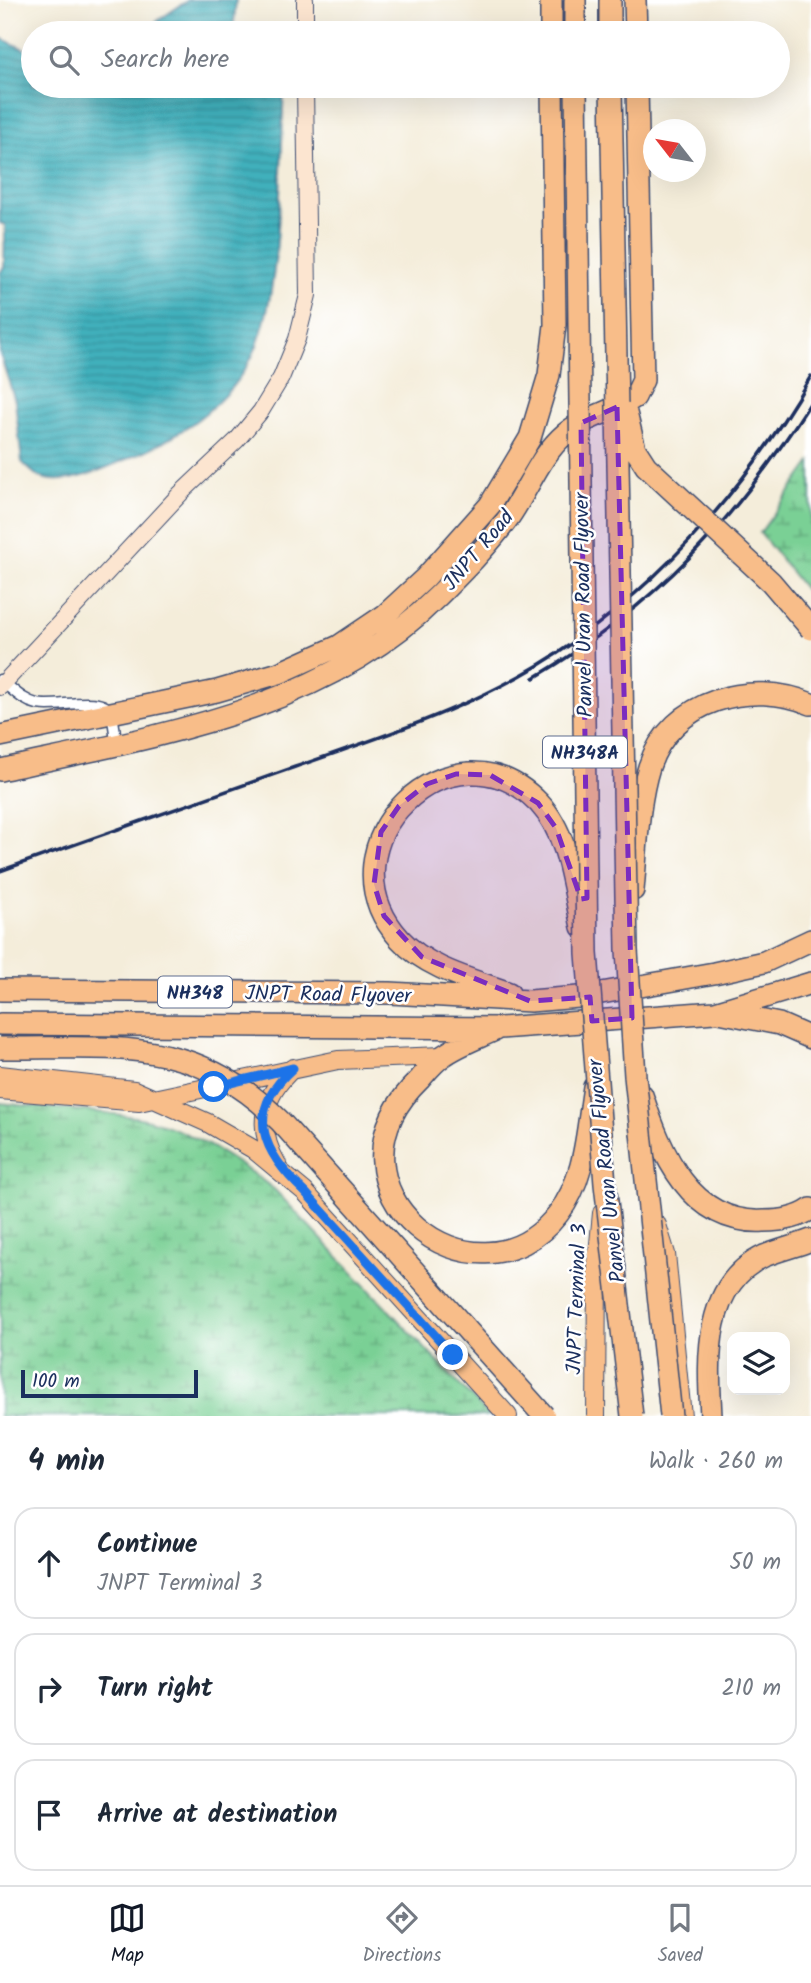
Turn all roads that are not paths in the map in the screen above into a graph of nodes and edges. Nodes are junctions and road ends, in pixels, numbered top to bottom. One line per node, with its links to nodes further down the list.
1 (304, 0): 6 (street)
2 (551, 0): 7 (highway)
3 (575, 0): 8 (highway)
4 (610, 0): 9 (highway)
5 (635, 0): 10 (highway)
6 (305, 21)
7 (551, 21)
8 (575, 21)
9 (610, 21)
10 (636, 21)
11 (305, 98): 20 (street)
12 (552, 98): 17 (highway, JNPT Road)
13 (576, 98): 28 (highway, Panvel Uran Road Flyover / NH348A, bridge)
14 (611, 98): 16 (highway, Panvel Uran Road Flyover / NH348A, bridge)
15 (637, 98): 18 (highway, JNPT Road)
16 (616, 345): 19 (highway, bridge); 27 (highway, Panvel Uran Road Flyover / NH348A, bridge)
17 (530, 438): 18 (highway); 22 (highway, JNPT Road)
18 (550, 449): 24 (highway, JNPT Road)
19 (811, 629)
20 (1, 683): 22 (street)
21 (811, 704): 27 (highway, bridge)
22 (111, 713): 23 (highway, JNPT Road); 24 (street)
23 (0, 736)
24 (116, 745): 25 (highway, JNPT Road)
25 (0, 770)
26 (810, 940): 31 (highway, NH348)
27 (627, 950): 40 (highway, Panvel Uran Road Flyover / NH348A, bridge)
28 (587, 953): 31 (highway, bridge); 41 (highway, Panvel Uran Road Flyover / NH348A, bridge)
29 (811, 984): 32 (highway, NH348)
30 (0, 990): 31 (highway, JNPT Road Flyover / NH348)
31 (530, 1001)
32 (715, 1012): 34 (highway, NH348); 35 (highway)
33 (0, 1024): 34 (highway, JNPT Road Flyover / NH348)
34 (500, 1028): 37 (highway)
35 (811, 1038)
36 (0, 1048): 50 (highway, bridge)
37 (443, 1056): 38 (main road); 41 (highway)
38 (293, 1068): 43 (main road); 44 (main road)
39 (0, 1075): 43 (main road)
40 (635, 1076): 45 (highway, Panvel Uran Road Flyover / NH348A, bridge); 47 (highway, bridge)
41 (595, 1079): 46 (highway, Panvel Uran Road Flyover / NH348A, bridge)
42 (0, 1090): 43 (main road)
43 (158, 1100): 44 (main road)
44 (280, 1169): 49 (main road)
45 (645, 1181): 53 (highway, Panvel Uran Road Flyover / NH348A, bridge); 54 (main road, bridge)
46 (605, 1184): 51 (main road, JNPT Terminal 3, bridge); 52 (highway, Panvel Uran Road Flyover / NH348A, bridge)
47 (811, 1209)
48 (811, 1240): 55 (highway)
49 (508, 1416)
50 (544, 1416)
51 (596, 1416)
52 (632, 1416)
53 (671, 1416)
54 (682, 1416)
55 (711, 1416)

